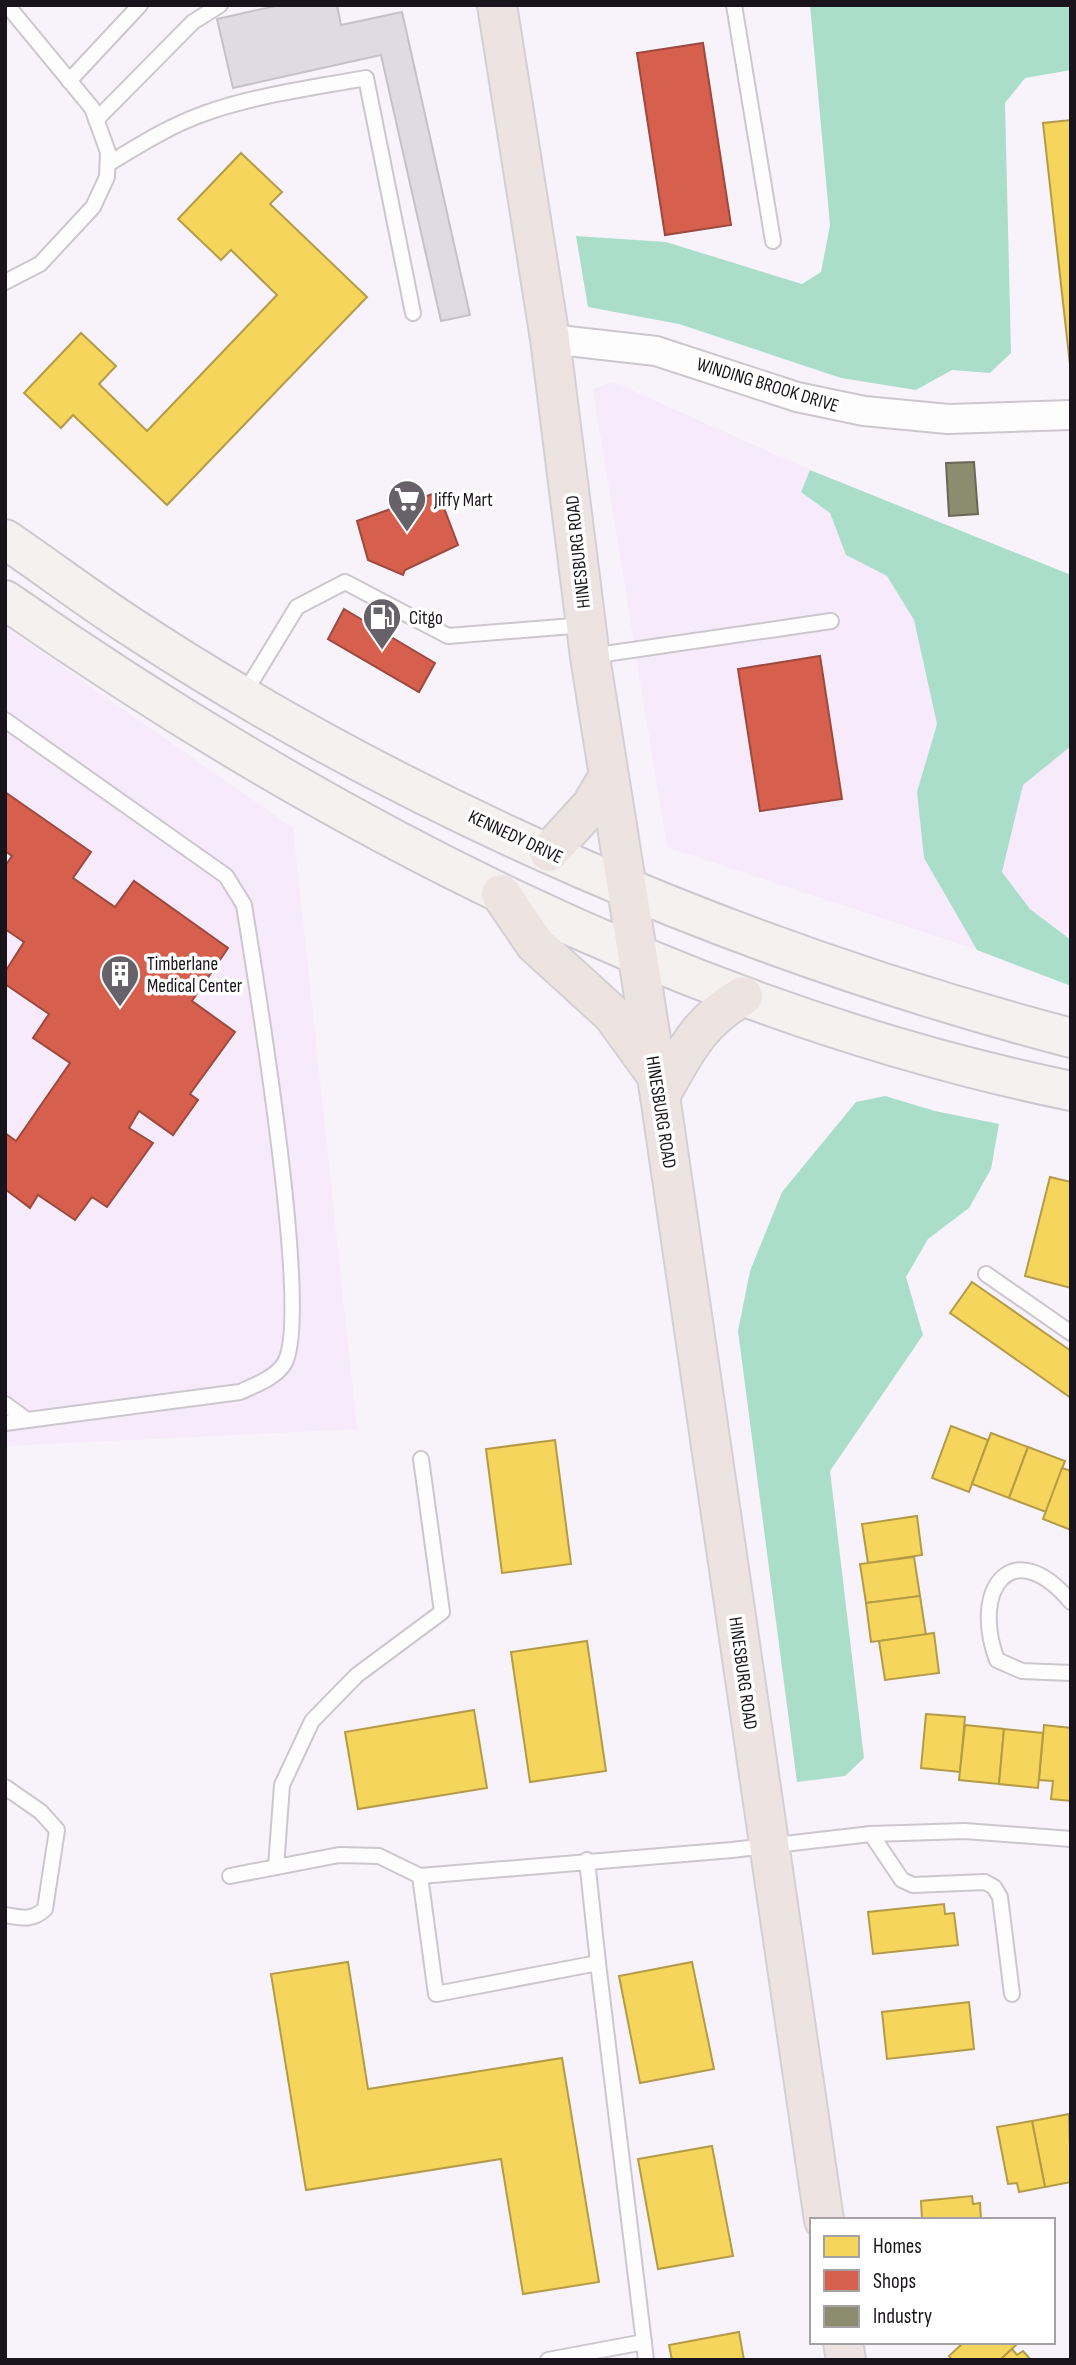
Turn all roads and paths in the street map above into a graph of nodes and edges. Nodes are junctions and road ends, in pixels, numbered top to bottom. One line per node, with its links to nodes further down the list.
1 (7, 5): 6 (lane)
2 (140, 5): 6 (lane)
3 (220, 5): 7 (lane)
4 (497, 5): 12 (main road, HINESBURG ROAD)
5 (734, 5): 9 (lane)
6 (69, 81): 7 (lane)
7 (96, 120): 8 (lane)
8 (107, 164): 10 (lane); 11 (lane)
9 (773, 241)
10 (5, 282)
11 (413, 313)
12 (551, 339): 13 (street, WINDING BROOK DRIVE); 17 (main road, HINESBURG ROAD)
13 (1071, 415)
14 (5, 539): 18 (main road, KENNEDY DRIVE)
15 (5, 600): 23 (main road)
16 (831, 621): 17 (lane)
17 (588, 641): 18 (lane); 20 (main road, HINESBURG ROAD)
18 (243, 695): 21 (main road, KENNEDY DRIVE)
19 (5, 720): 32 (lane)
20 (608, 776): 21 (main road); 22 (main road, HINESBURG ROAD)
21 (549, 852): 22 (main road, KENNEDY DRIVE)
22 (626, 886): 24 (main road, HINESBURG ROAD); 26 (main road, KENNEDY DRIVE)
23 (501, 894): 24 (main road); 27 (main road)
24 (637, 953): 25 (main road); 27 (main road, HINESBURG ROAD)
25 (743, 996): 27 (main road); 28 (main road)
26 (1071, 1038)
27 (658, 1086): 40 (main road, HINESBURG ROAD)
28 (1071, 1091)
29 (986, 1274): 30 (lane)
30 (1071, 1333)
31 (5, 1404): 32 (lane)
32 (27, 1420): 33 (lane)
33 (5, 1423)
34 (421, 1458): 42 (lane)
35 (1071, 1602): 36 (lane)
36 (1071, 1673)
37 (5, 1787): 45 (lane)
38 (871, 1835): 39 (lane); 40 (lane); 47 (lane)
39 (1071, 1839)
40 (768, 1844): 41 (lane); 48 (main road, HINESBURG ROAD)
41 (587, 1860): 44 (lane); 46 (lane)
42 (276, 1867): 43 (lane); 44 (lane)
43 (230, 1876)
44 (420, 1876): 46 (lane)
45 (5, 1915)
46 (598, 1963): 49 (lane)
47 (1012, 1994)
48 (824, 2218)
49 (644, 2342): 50 (lane); 51 (lane)
50 (548, 2360)
51 (646, 2360)

